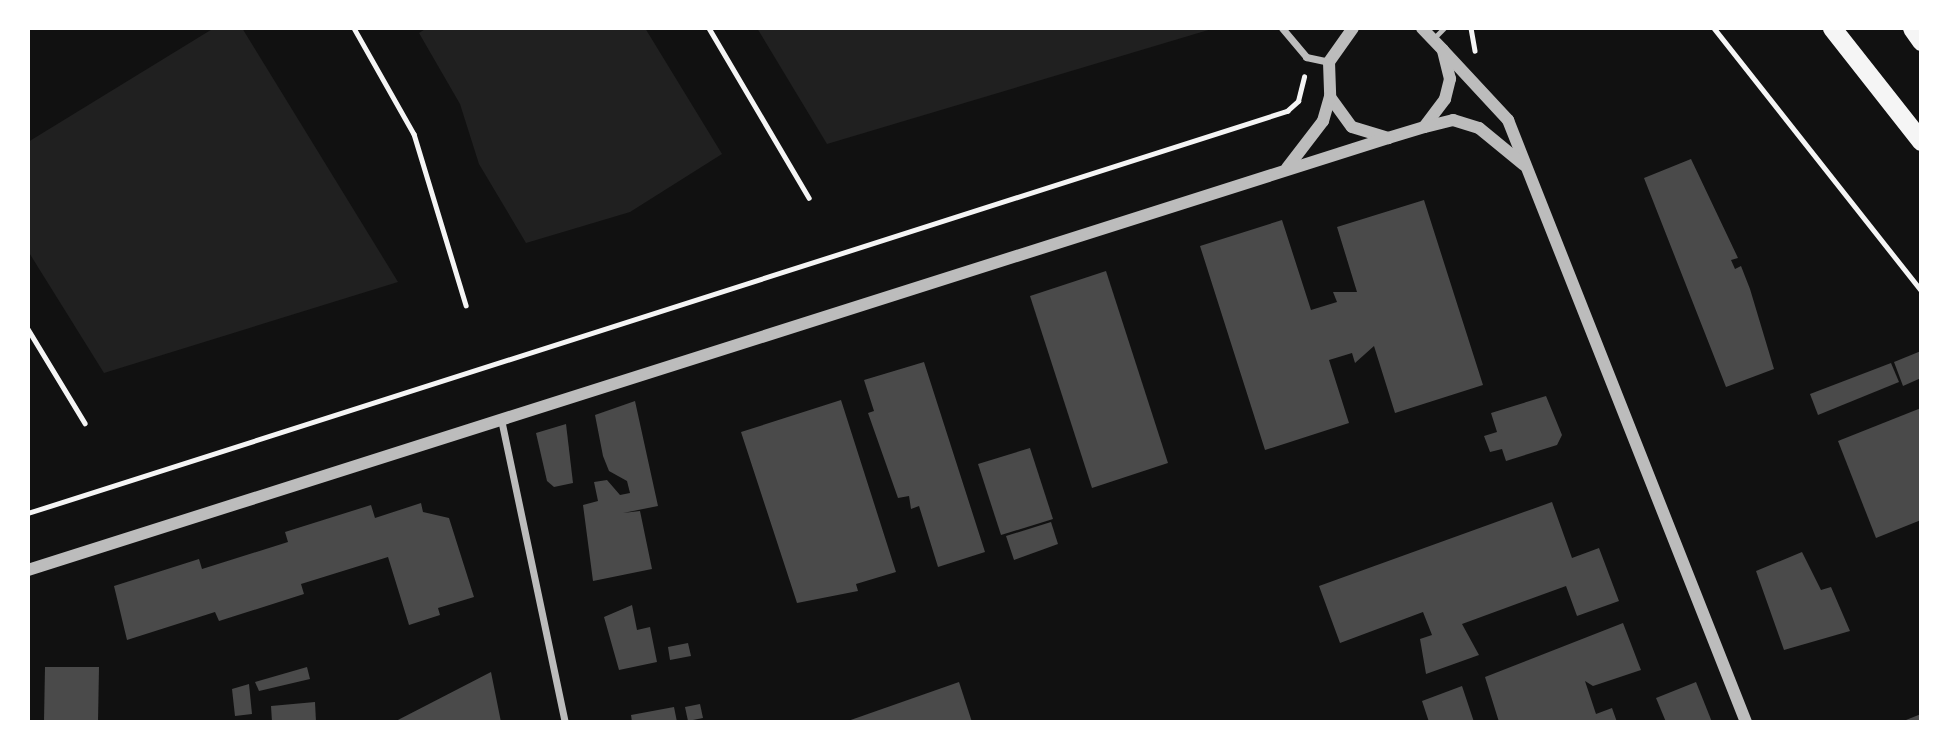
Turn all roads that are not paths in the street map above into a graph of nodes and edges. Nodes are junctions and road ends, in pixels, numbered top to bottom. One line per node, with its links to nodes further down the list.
1 (1282, 28): 11 (street)
2 (1337, 28): 11 (street)
3 (1353, 28): 11 (street)
4 (1422, 28): 8 (street)
5 (1444, 28): 8 (lane)
6 (1832, 28): 15 (highway)
7 (1912, 28): 9 (highway)
8 (1434, 38): 10 (street)
9 (1921, 41)
10 (1443, 50): 13 (street); 17 (street)
11 (1331, 56): 12 (street)
12 (1330, 97): 14 (street); 16 (street)
13 (1424, 127): 14 (street); 17 (street)
14 (1388, 138): 16 (street)
15 (1921, 141)
16 (1287, 168): 18 (street)
17 (1530, 170): 21 (street)
18 (502, 424): 19 (street); 20 (street)
19 (28, 570)
20 (565, 722)
21 (1746, 722)

